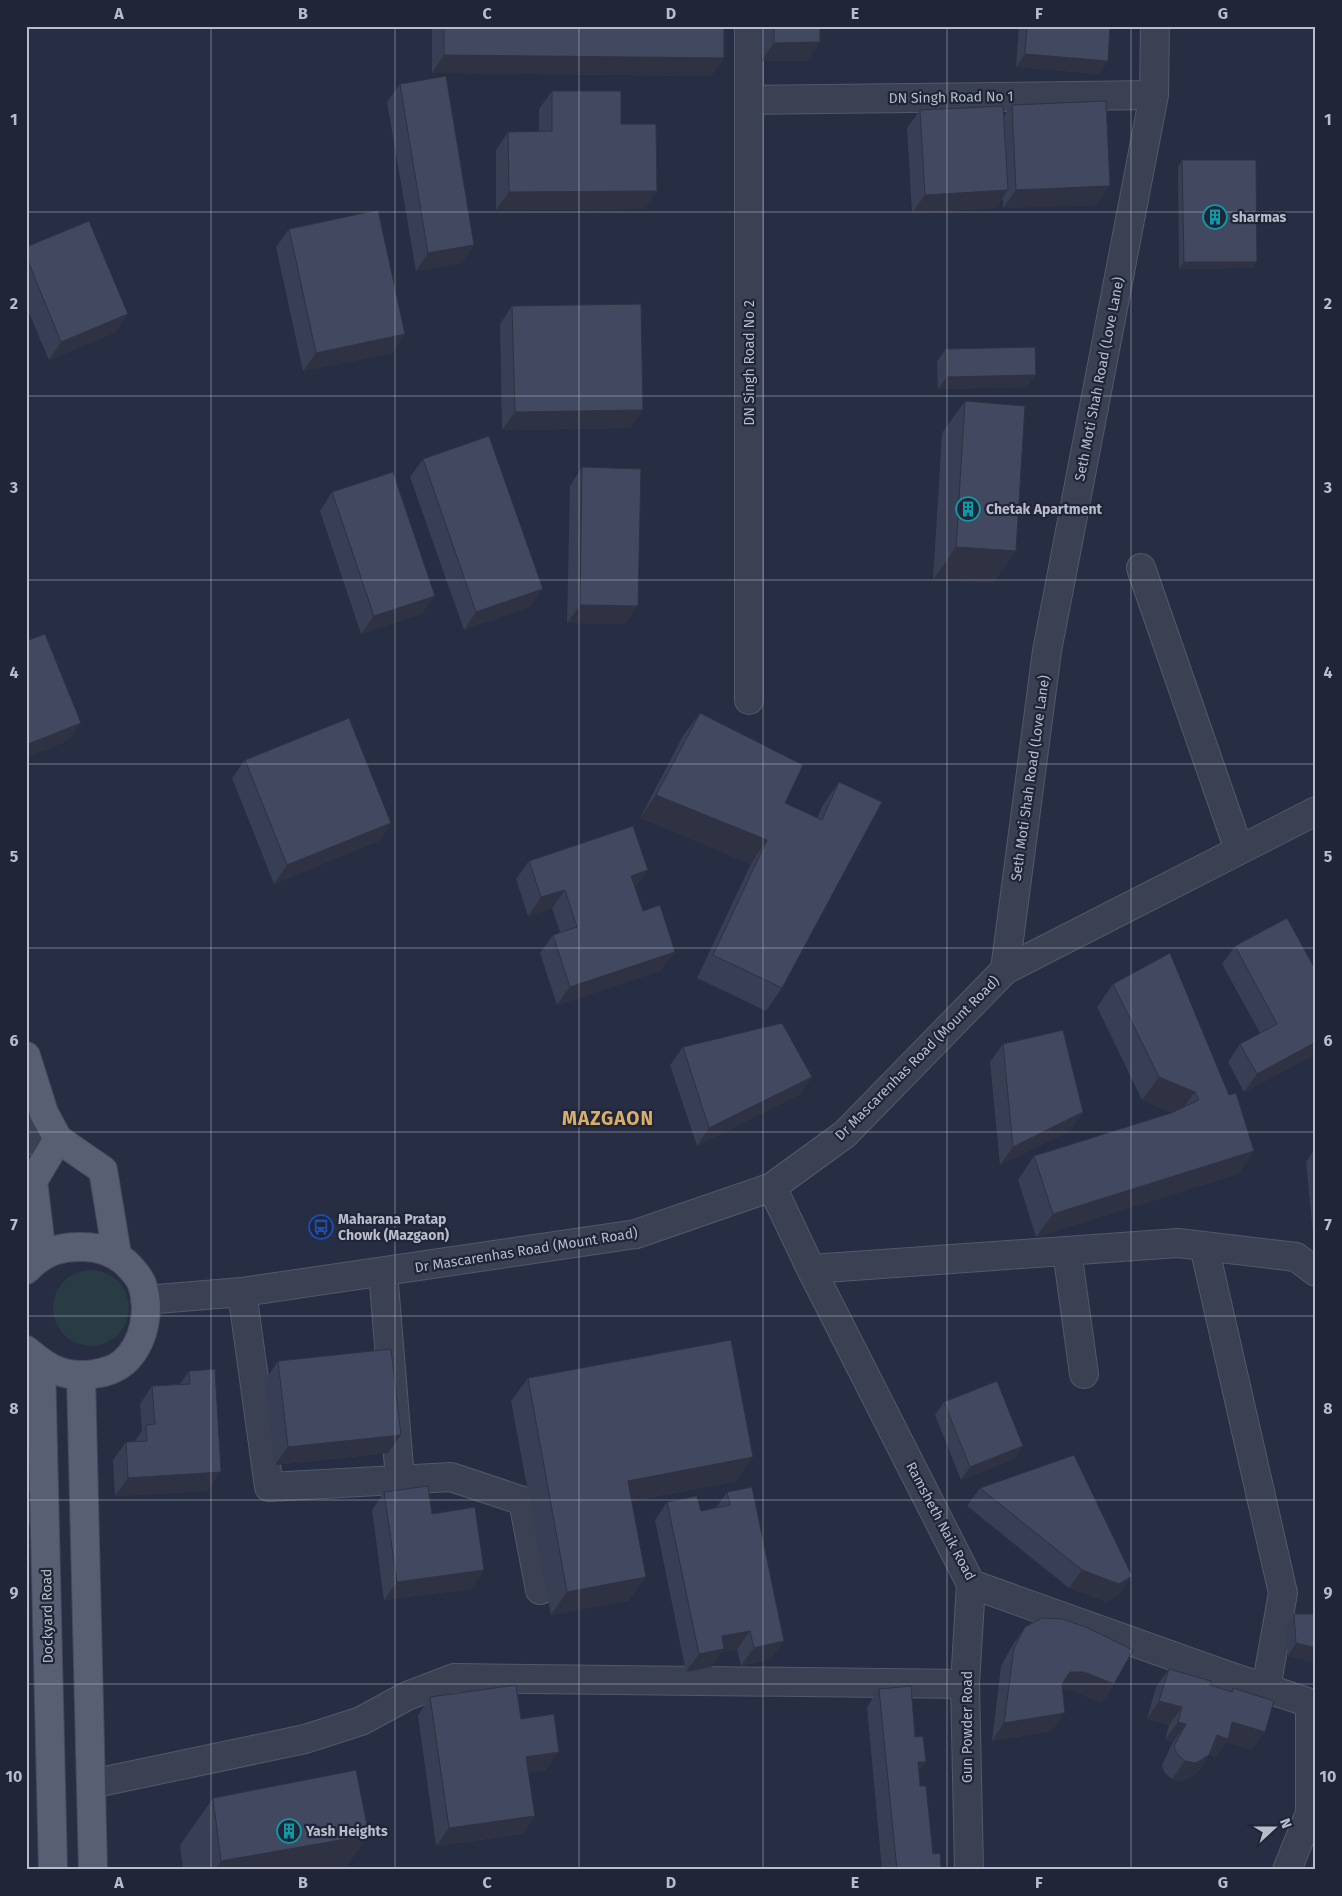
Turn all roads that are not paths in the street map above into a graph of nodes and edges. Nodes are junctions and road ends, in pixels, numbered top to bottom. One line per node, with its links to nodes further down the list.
1 (749, 26): 4 (street, DN Singh Road No 2)
2 (1155, 26): 3 (street, Seth Moti Shah Road (Love Lane))
3 (1154, 95): 4 (street, DN Singh Road No 1); 9 (street, Seth Moti Shah Road (Love Lane))
4 (749, 100): 6 (street, DN Singh Road No 2)
5 (1141, 568): 8 (street)
6 (749, 700)
7 (1316, 811): 8 (street, Dr Mascarenhas Road (Mount Road))
8 (1239, 850): 9 (street, Dr Mascarenhas Road (Mount Road))
9 (1004, 970): 14 (street, Dr Mascarenhas Road (Mount Road))
10 (26, 1056): 11 (main road)
11 (44, 1113): 12 (main road); 13 (street)
12 (58, 1139): 17 (main road); 18 (main road)
13 (26, 1141)
14 (772, 1187): 19 (street, Ramsheth Naik Road); 20 (street, Dr Mascarenhas Road (Mount Road))
15 (1204, 1246): 16 (street); 21 (street); 32 (street)
16 (1067, 1251): 19 (street); 25 (street)
17 (116, 1255): 18 (main road); 23 (main road)
18 (34, 1263)
19 (811, 1269): 29 (street, Ramsheth Naik Road)
20 (383, 1272): 22 (street, Dr Mascarenhas Road (Mount Road)); 27 (street)
21 (1316, 1272)
22 (242, 1292): 23 (street, Dr Mascarenhas Road (Mount Road)); 27 (street)
23 (145, 1300): 26 (main road)
24 (34, 1356): 26 (main road); 28 (main road, Dockyard Road)
25 (1084, 1374)
26 (82, 1376): 34 (main road)
27 (400, 1479): 30 (street)
28 (35, 1506): 35 (main road, Dockyard Road)
29 (971, 1584): 31 (street, Gun Powder Road); 32 (street, Ramsheth Naik Road)
30 (540, 1590)
31 (965, 1684): 34 (street); 37 (street, Gun Powder Road)
32 (1266, 1688): 33 (street, Ramsheth Naik Road)
33 (1313, 1704): 38 (street)
34 (91, 1784): 36 (main road)
35 (53, 1870)
36 (93, 1870)
37 (969, 1870)
38 (1286, 1870)

